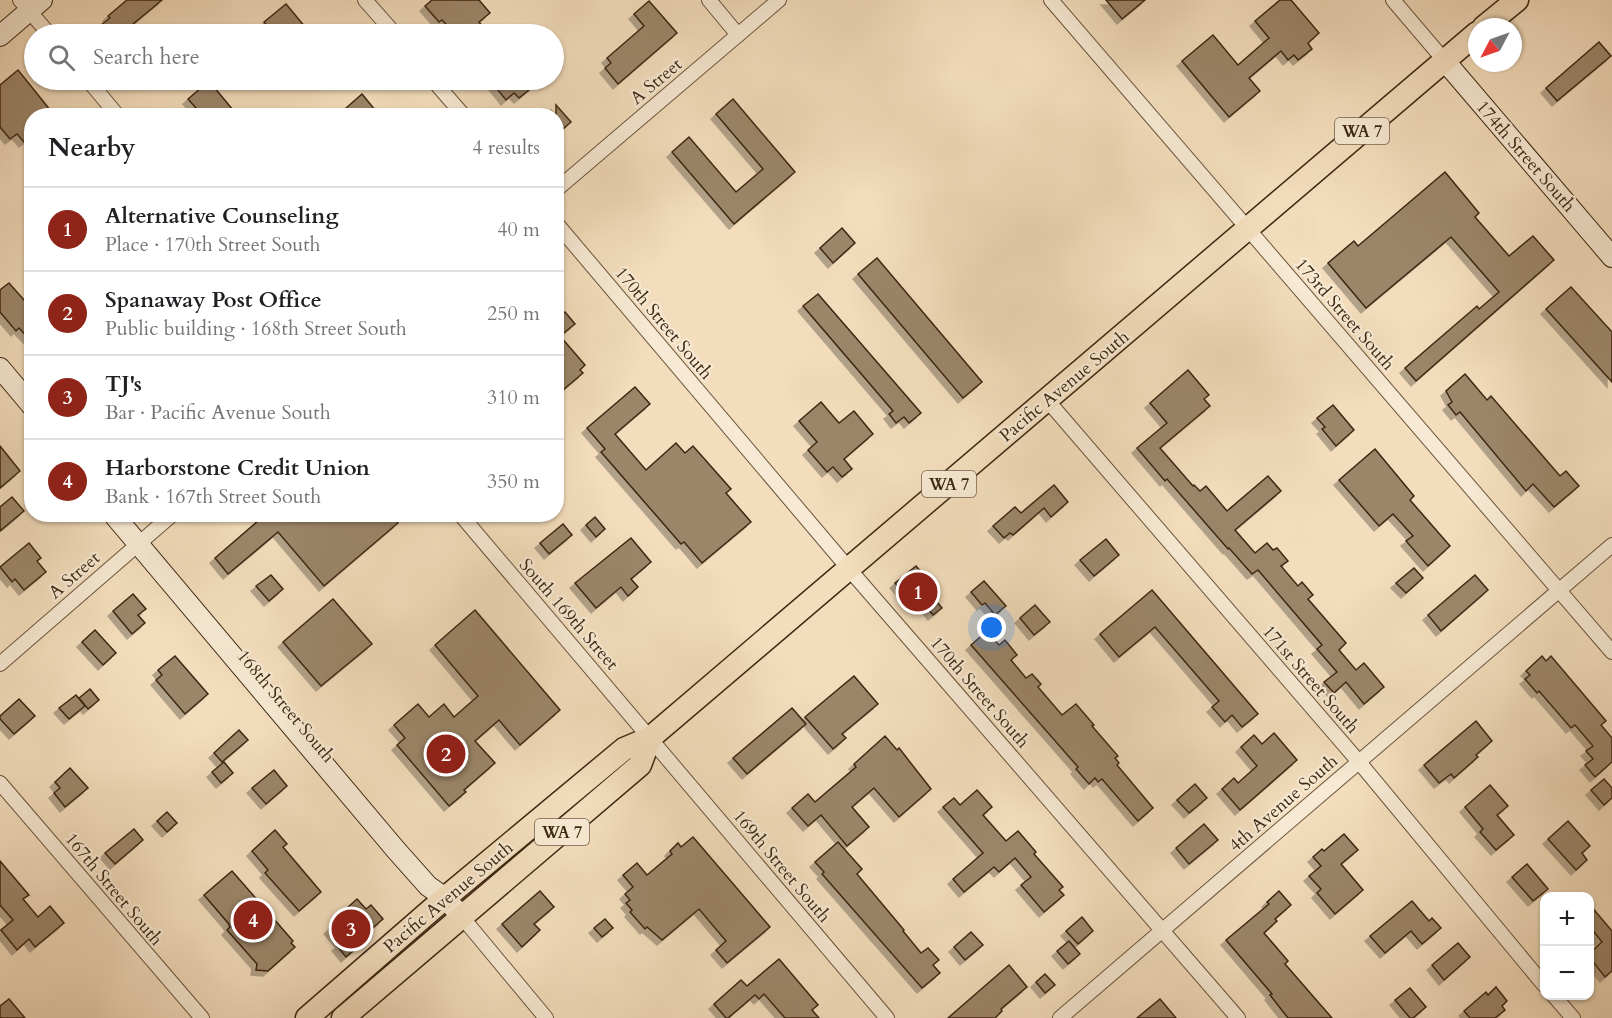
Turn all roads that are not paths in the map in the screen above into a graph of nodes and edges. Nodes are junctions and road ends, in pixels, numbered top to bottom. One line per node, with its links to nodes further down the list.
1 (365, 0): 10 (street)
2 (709, 0): 11 (street)
3 (779, 0): 11 (street, A Street)
4 (1051, 0): 20 (street, 173rd Street South)
5 (1393, 0): 14 (street, 174th Street South)
6 (1516, 0): 8 (main road)
7 (30, 4): 9 (street); 12 (street)
8 (1495, 18)
9 (43, 24)
10 (386, 24)
11 (738, 35): 19 (street, A Street)
12 (0, 36)
13 (1468, 40): 14 (main road, Pacific Avenue South / WA 7)
14 (1444, 60): 20 (main road, Pacific Avenue South / WA 7); 22 (street, 174th Street South)
15 (96, 90): 17 (street)
16 (442, 90): 18 (street)
17 (111, 108)
18 (457, 108)
19 (564, 183)
20 (1247, 229): 26 (main road, Pacific Avenue South / WA 7); 35 (street, 173rd Street South)
21 (564, 232): 34 (street, 170th Street South)
22 (1612, 256)
23 (0, 368): 25 (street)
24 (0, 380): 27 (street)
25 (24, 396)
26 (1047, 400): 34 (main road, Pacific Avenue South / WA 7); 39 (street, 171st Street South)
27 (24, 408)
28 (121, 522): 32 (street)
29 (128, 522): 32 (street, 168th Street South)
30 (164, 522): 32 (street, A Street)
31 (467, 522): 38 (street, South 169th Street)
32 (141, 541): 37 (street, A Street); 41 (street, 168th Street South)
33 (1612, 545): 35 (street, 4th Avenue South)
34 (849, 569): 38 (main road, Pacific Avenue South / WA 7); 43 (street, 170th Street South)
35 (1559, 591): 36 (street, 173rd Street South); 39 (street, 4th Avenue South)
36 (1612, 652)
37 (0, 664)
38 (650, 738): 41 (main road, Pacific Avenue South / WA 7); 42 (main road, Pacific Avenue South / WA 7); 50 (street, 169th Street South)
39 (1359, 762): 43 (street, 4th Avenue South); 44 (street, 171st Street South)
40 (0, 783): 46 (street, 167th Street South)
41 (445, 898): 42 (street, 168th Street South); 47 (main road, Pacific Avenue South / WA 7)
42 (462, 917): 48 (main road, Pacific Avenue South / WA 7); 49 (street, 168th Street South)
43 (1163, 930): 51 (street, 4th Avenue South); 52 (street, 170th Street South)
44 (1540, 979)
45 (1557, 1000): 53 (street)
46 (202, 1018)
47 (308, 1018)
48 (343, 1018)
49 (546, 1018)
50 (887, 1018)
51 (1060, 1018)
52 (1238, 1018)
53 (1573, 1018)

